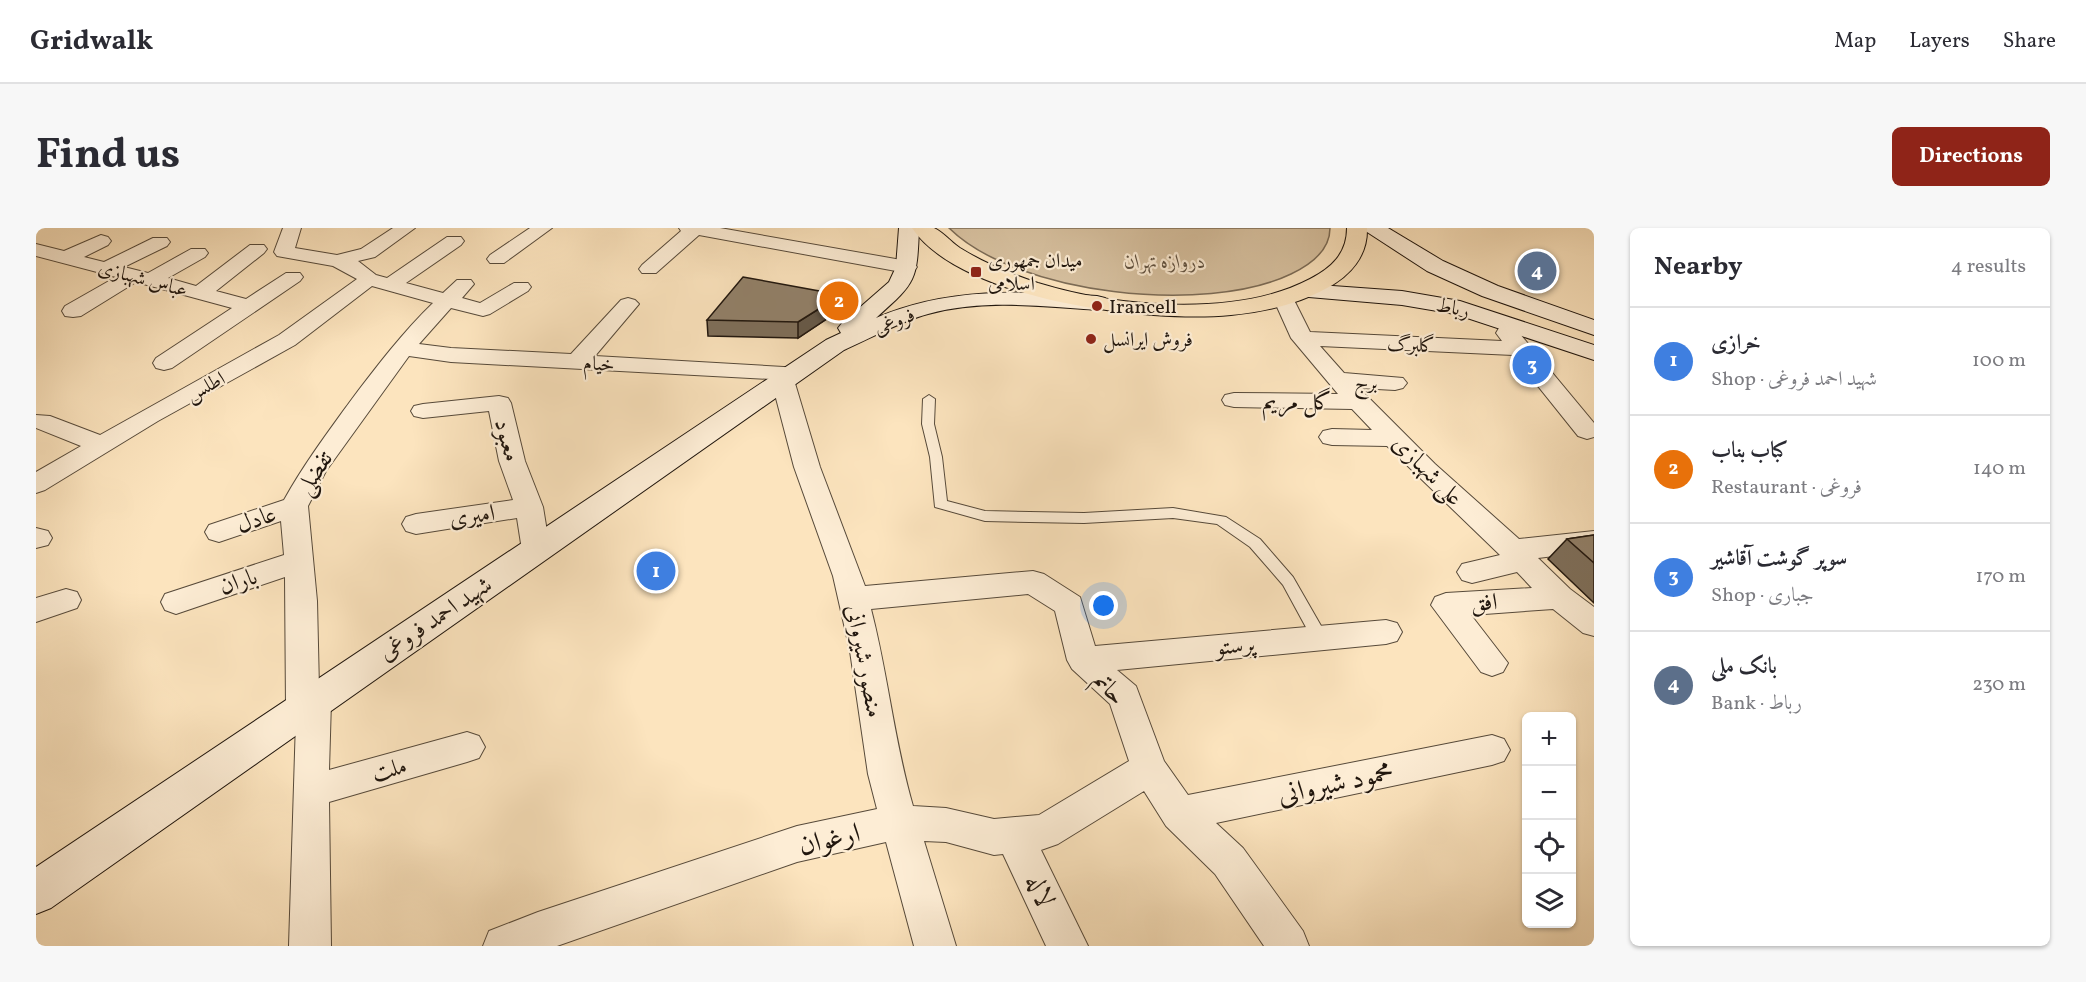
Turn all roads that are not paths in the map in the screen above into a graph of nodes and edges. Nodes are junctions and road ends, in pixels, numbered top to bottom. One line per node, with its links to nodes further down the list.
1 (292, 228): 16 (street)
2 (406, 228): 16 (street)
3 (543, 228): 15 (street)
4 (693, 228): 18 (street); 20 (street)
5 (909, 228): 18 (main road, فروغی)
6 (922, 228): 29 (main road)
7 (1356, 228): 27 (main road)
8 (1374, 228): 35 (main road, رباط)
9 (101, 241): 14 (street)
10 (454, 241): 23 (street, اطلس)
11 (160, 242): 19 (street)
12 (257, 249): 25 (street)
13 (198, 253): 21 (street)
14 (52, 254): 17 (street); 19 (street, عباس شهبازی)
15 (497, 259)
16 (339, 260): 23 (street)
17 (36, 264)
18 (907, 267): 28 (main road, فروغی)
19 (106, 268): 21 (street, عباس شهبازی)
20 (649, 269)
21 (143, 277): 25 (street, عباس شهبازی); 32 (street)
22 (293, 278): 31 (street)
23 (379, 282): 26 (street); 54 (street, اطلس)
24 (521, 287): 26 (street)
25 (200, 292): 31 (street, عباس شهبازی)
26 (455, 293): 38 (street, تفضلی)
27 (1294, 295): 29 (main road); 34 (main road, رباط); 36 (street, علی شهبازی)
28 (886, 297): 33 (main road); 37 (main road, فروغی)
29 (1099, 303): 33 (main road, فروغی)
30 (628, 304): 41 (street)
31 (250, 306): 42 (street)
32 (73, 311)
33 (911, 313): 37 (main road, فروغی)
34 (1496, 318): 39 (street); 40 (main road, رباط)
35 (1594, 328)
36 (1302, 338): 39 (street, گلبرگ); 45 (street, علی شهبازی)
37 (835, 345): 44 (main road, شهید احمد فروغی)
38 (404, 349): 41 (street, خیام); 56 (street, تفضلی)
39 (1520, 349): 51 (street)
40 (1594, 353)
41 (578, 362): 44 (street, خیام)
42 (164, 363)
43 (1249, 375): 48 (street, گل مریم)
44 (788, 377): 61 (main road, شهید احمد فروغی); 66 (street, منصور شیروانی)
45 (1336, 380): 46 (street, برج); 48 (street, علی شهبازی)
46 (1395, 383)
47 (929, 399): 72 (lane)
48 (1359, 402): 53 (street, علی شهبازی)
49 (423, 411): 57 (street, معبود)
50 (40, 421): 54 (street)
51 (1587, 430)
52 (1332, 437): 53 (street)
53 (1396, 438): 62 (street, علی شهبازی)
54 (100, 444): 55 (street, اطلس)
55 (36, 484)
56 (294, 506): 59 (street, عادل); 63 (street, تفضلی)
57 (529, 507): 58 (street, امیری); 61 (street, معبود)
58 (416, 524)
59 (219, 532)
60 (1594, 541): 62 (street)
61 (536, 550): 75 (main road, شهید احمد فروغی)
62 (1523, 560): 64 (street); 65 (street, علی شهبازی)
63 (300, 561): 68 (street, باران); 75 (street, تفضلی)
64 (1472, 572)
65 (1559, 597): 70 (street, علی شهبازی); 74 (street, افق)
66 (853, 599): 73 (street, حاتم); 81 (street, منصور شیروانی)
67 (66, 600): 69 (street)
68 (176, 602)
69 (36, 610)
70 (1594, 624)
71 (1386, 632): 72 (street, پرستو)
72 (1320, 638): 73 (street, پرستو)
73 (1083, 660): 78 (street, حاتم)
74 (1492, 663)
75 (308, 705): 79 (street); 83 (main road, شهید احمد فروغی)
76 (467, 747): 79 (street, ملت)
77 (1492, 750): 80 (street, محمود شیروانی)
78 (1149, 768): 80 (street, حاتم); 82 (street, ارغوان)
79 (311, 791): 85 (street)
80 (1179, 814): 88 (street, حاتم)
81 (899, 822): 82 (street, ارغوان); 84 (street, ارغوان); 86 (street, منصور شیروانی)
82 (1014, 835): 87 (street, لاله)
83 (36, 893)
84 (528, 941)
85 (310, 946)
86 (935, 946)
87 (1067, 946)
88 (1288, 946)

